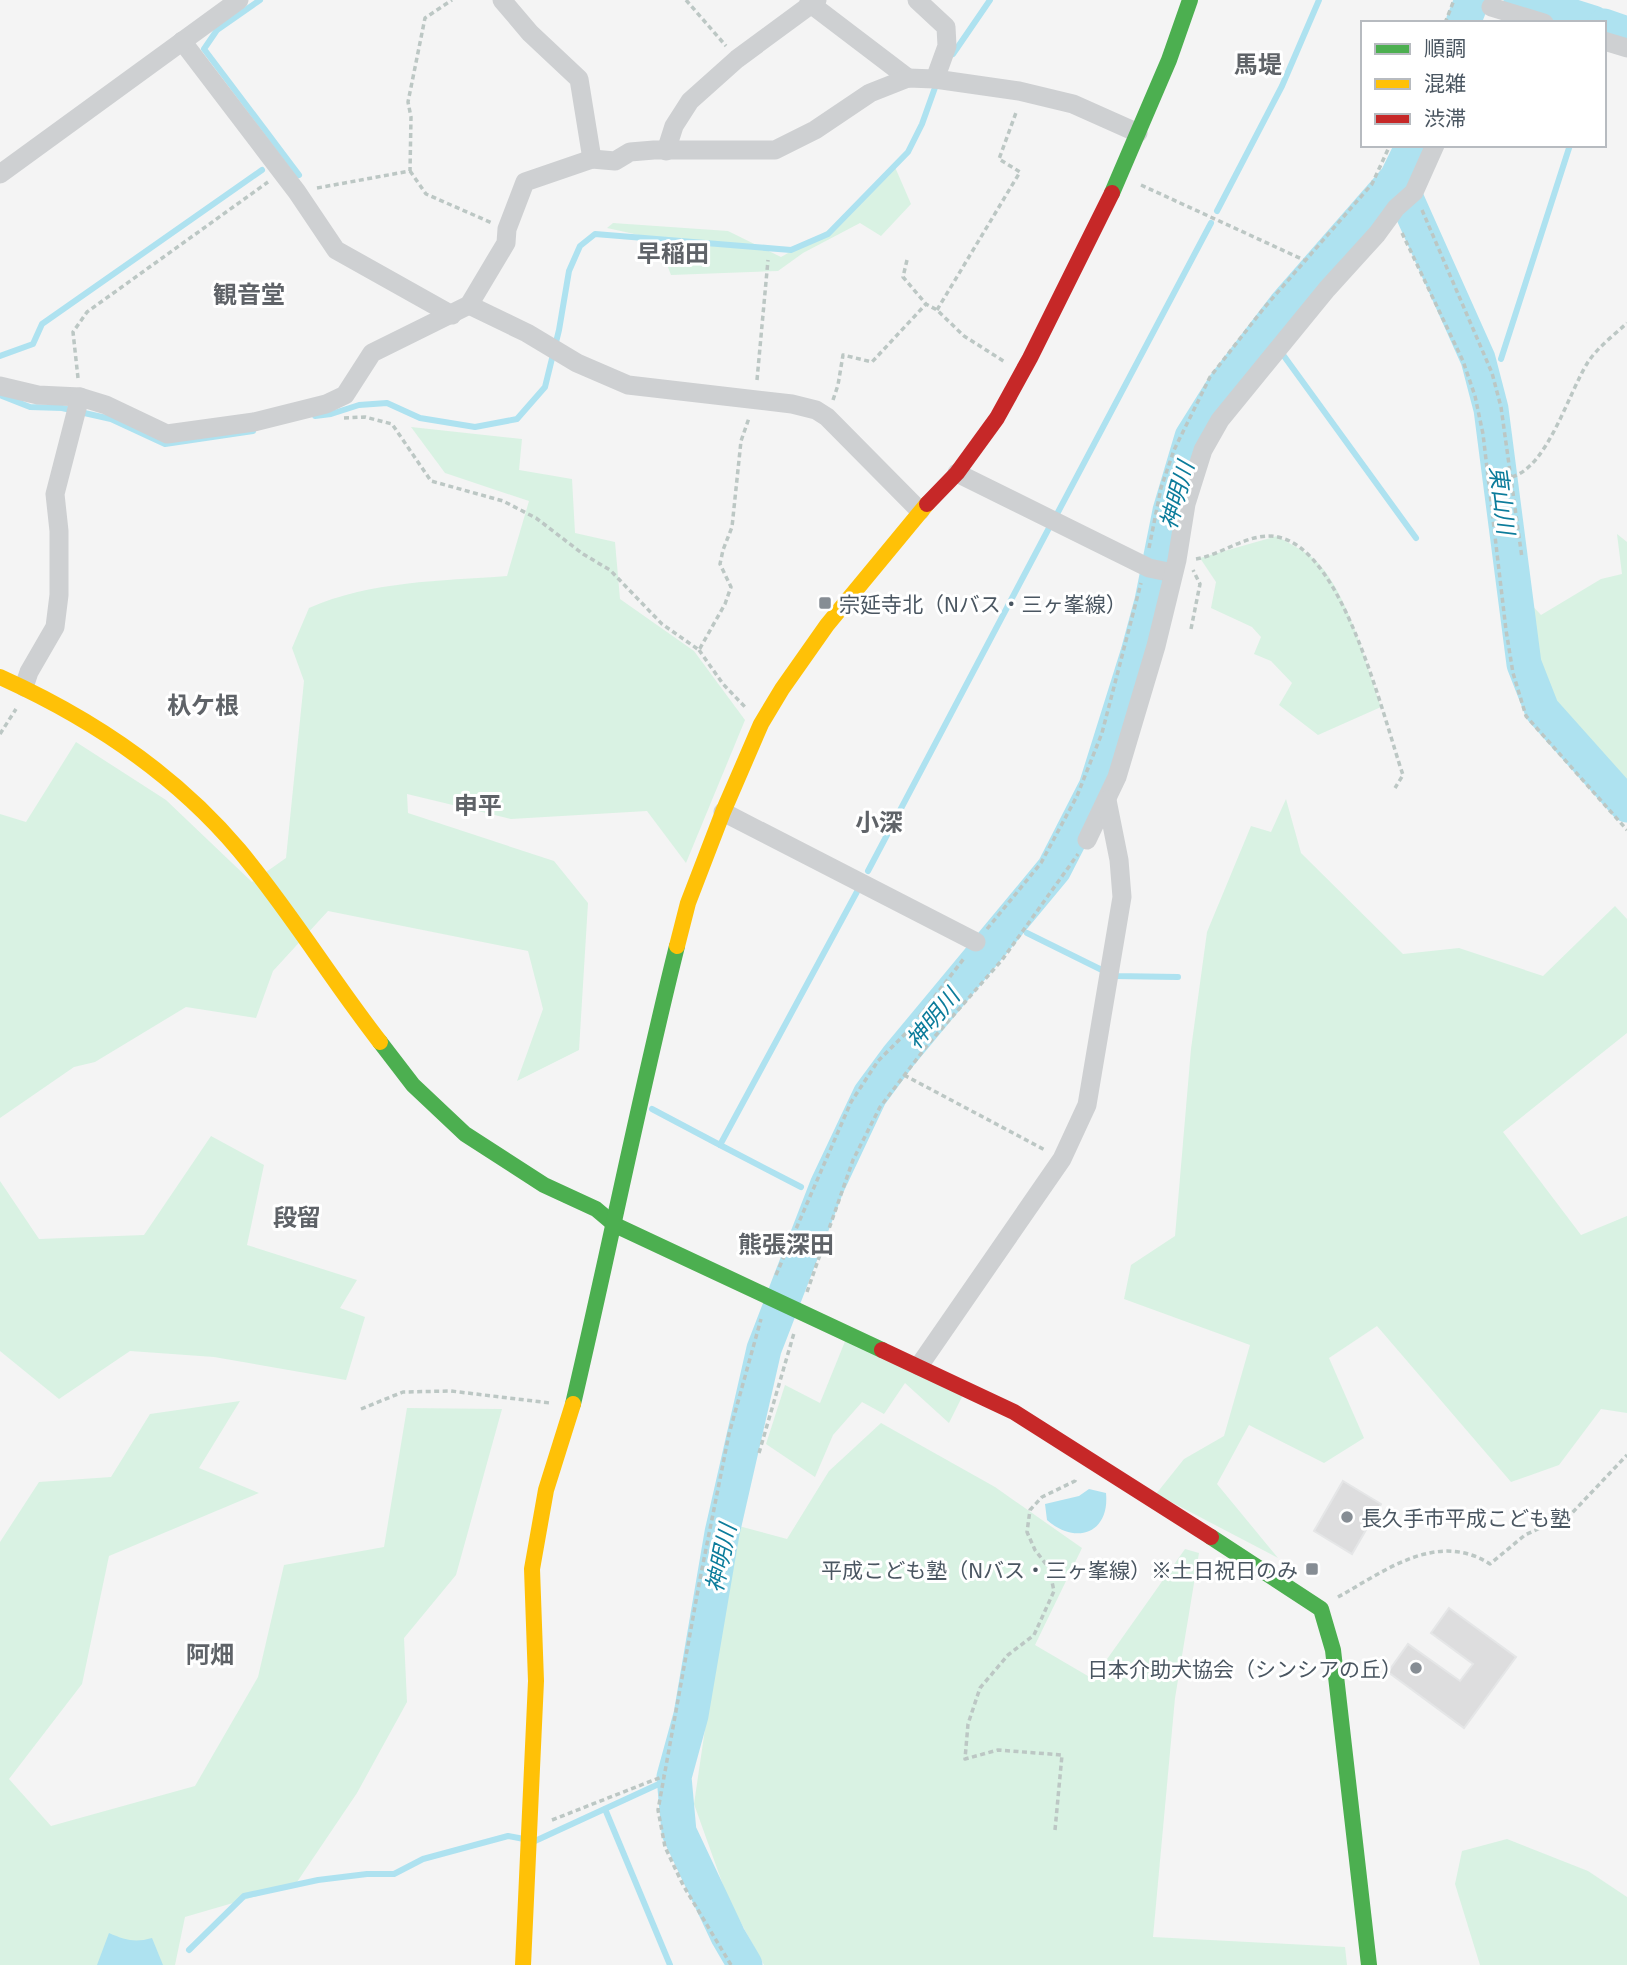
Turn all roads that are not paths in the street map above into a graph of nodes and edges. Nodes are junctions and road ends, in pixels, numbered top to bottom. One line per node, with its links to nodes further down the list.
1 (239, 0): 8 (street)
2 (502, 0): 16 (street)
3 (917, 0): 12 (street)
4 (1190, 0): 13 (street)
5 (813, 2): 11 (street); 15 (street)
6 (1490, 10): 7 (street)
7 (1536, 21)
8 (182, 41): 17 (street); 18 (street)
9 (1606, 42): 10 (street)
10 (1627, 48)
11 (908, 78): 12 (street); 15 (street)
12 (935, 79): 13 (street)
13 (1138, 133): 21 (street)
14 (1434, 147): 23 (street)
15 (666, 152): 16 (street)
16 (592, 159): 18 (street)
17 (0, 174)
18 (460, 310): 20 (street); 22 (street)
19 (0, 386): 20 (street)
20 (80, 397): 25 (street)
21 (957, 473): 22 (street); 23 (street)
22 (919, 512): 27 (street)
23 (1173, 568): 26 (street)
24 (0, 677): 25 (street)
25 (24, 687): 30 (street)
26 (1107, 800): 28 (street); 31 (street)
27 (723, 812): 29 (street); 30 (street)
28 (1087, 840)
29 (976, 942)
30 (615, 1225): 31 (street); 32 (street)
31 (919, 1366): 33 (street)
32 (523, 1965)
33 (1369, 1965)

